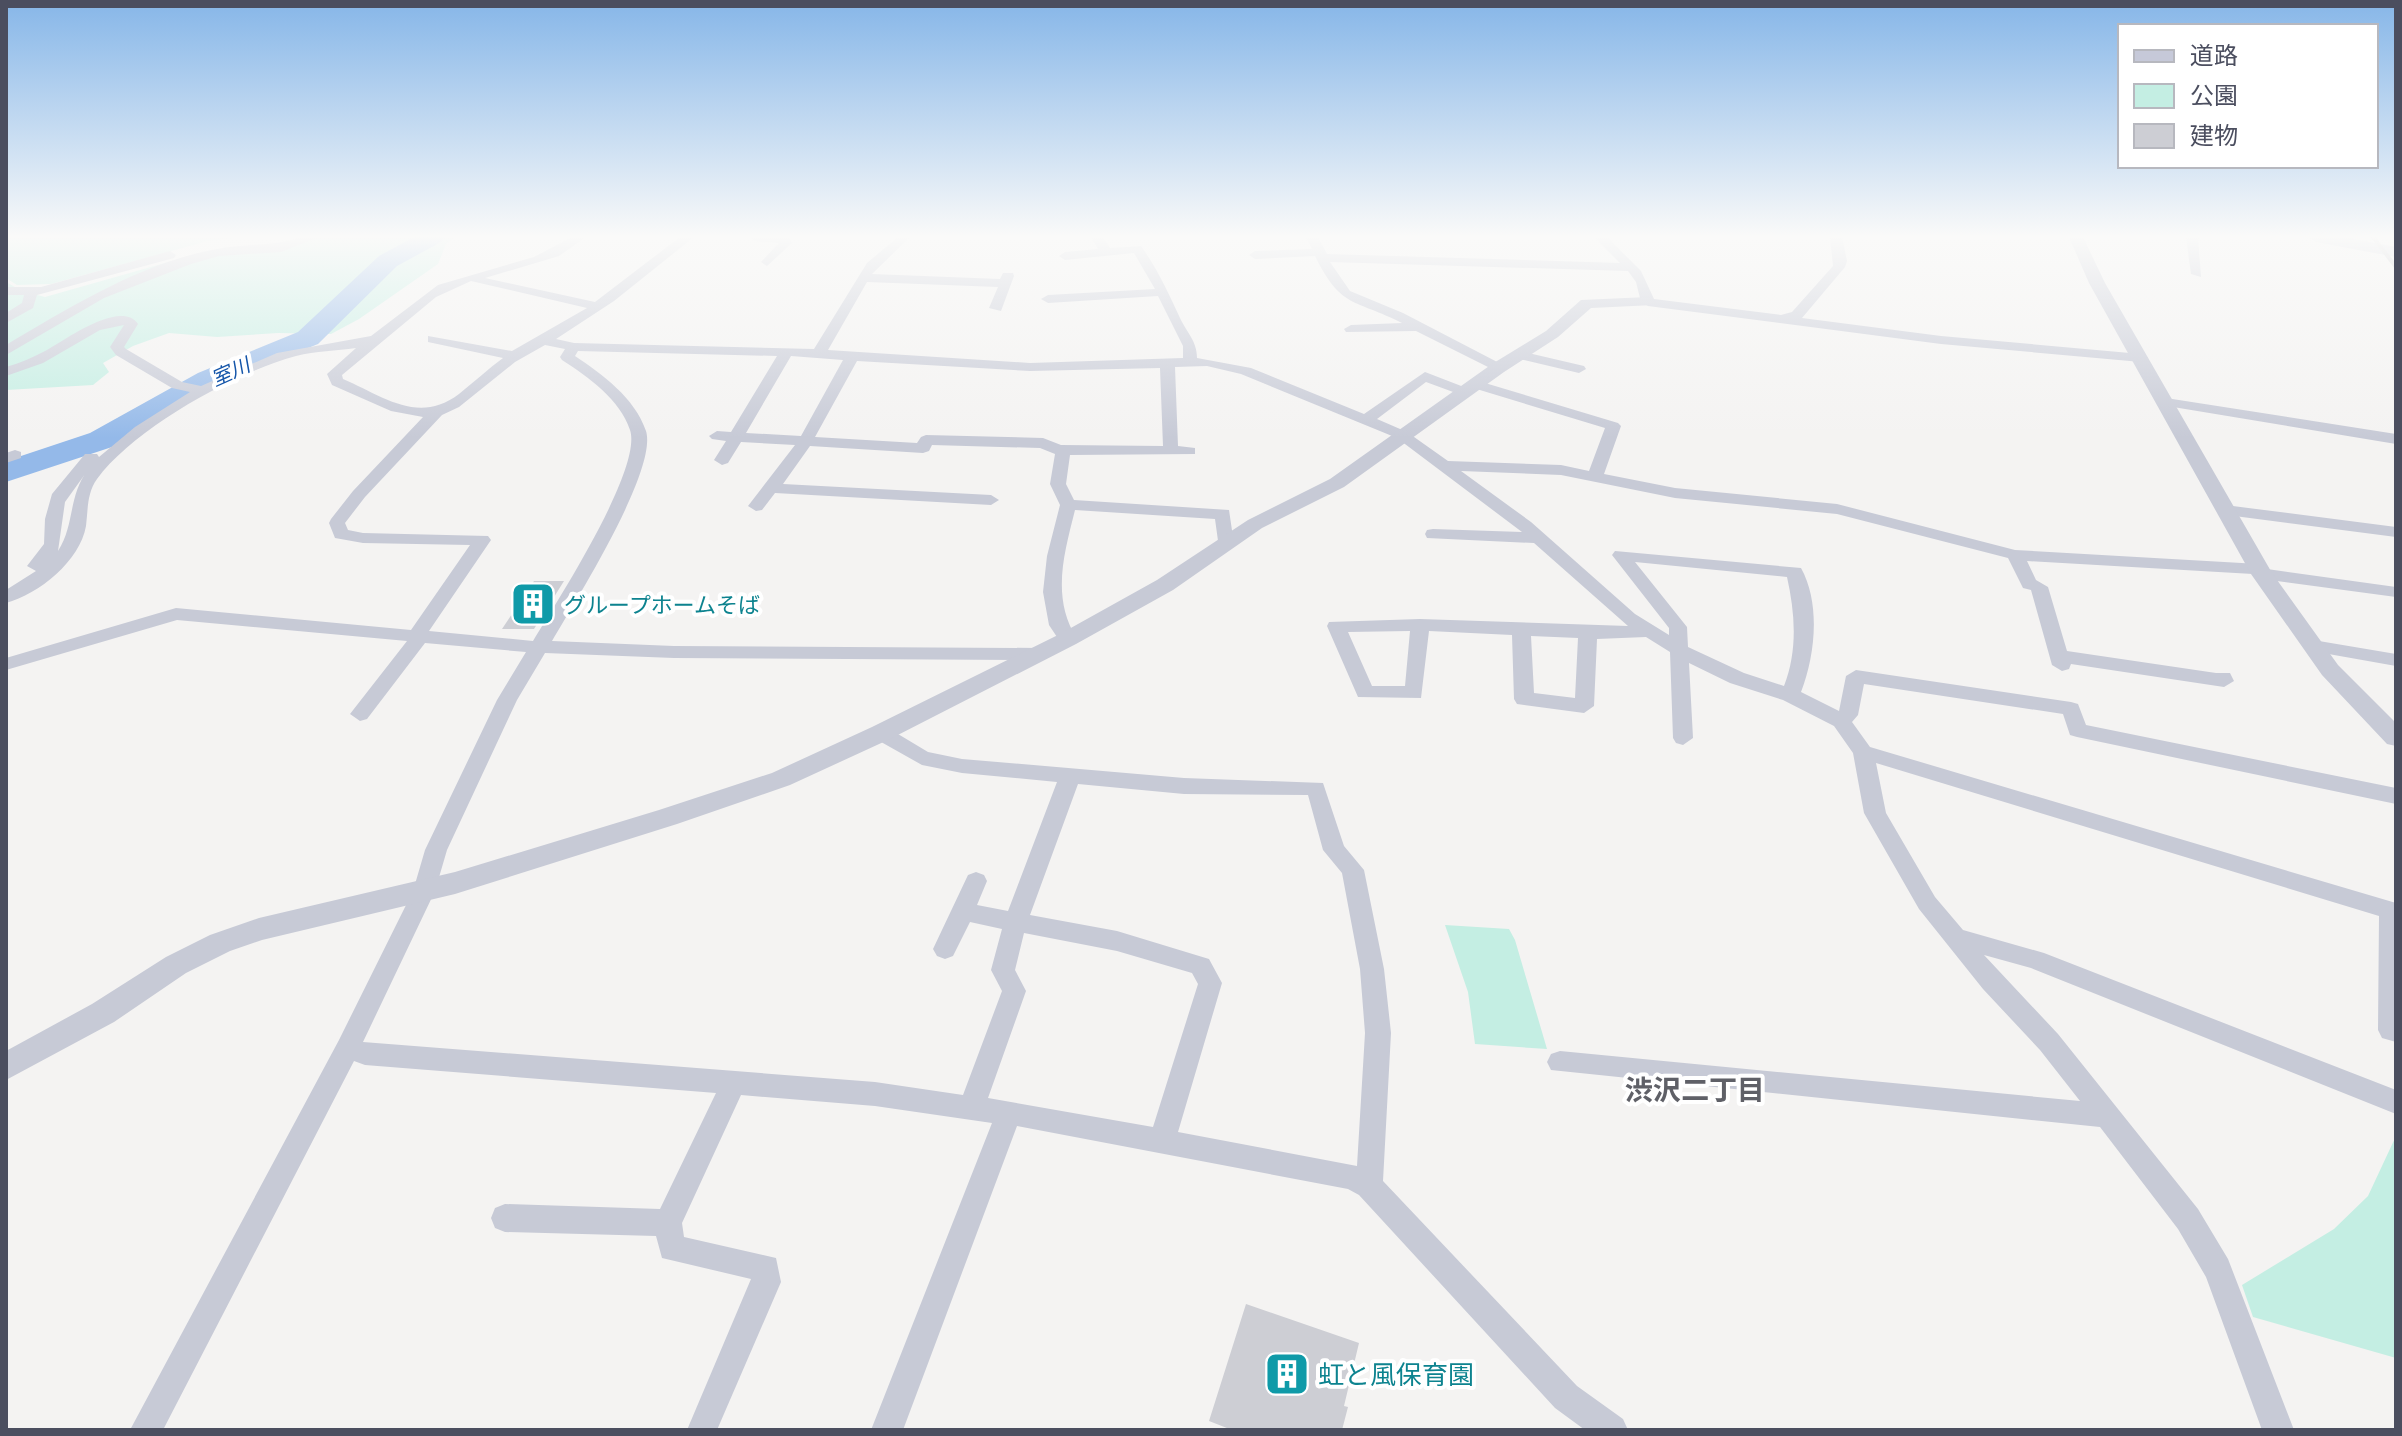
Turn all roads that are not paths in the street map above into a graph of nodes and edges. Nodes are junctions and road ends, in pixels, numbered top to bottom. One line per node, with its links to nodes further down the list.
1 (28, 304): 16 (street)
2 (84, 304): 24 (street)
3 (418, 304): 20 (street)
4 (587, 304): 14 (street)
5 (599, 304): 14 (street)
6 (851, 304): 26 (street)
7 (998, 304): 15 (street)
8 (1168, 304): 31 (street)
9 (1368, 304): 18 (street)
10 (1586, 304): 27 (street)
11 (1664, 304): 17 (street)
12 (1806, 304): 17 (street)
13 (2109, 304): 30 (street)
14 (596, 306): 22 (street)
15 (996, 308)
16 (6, 319)
17 (1783, 319): 30 (street)
18 (1418, 326): 19 (street); 33 (street)
19 (1351, 329)
20 (375, 339): 37 (street); 39 (street)
21 (433, 339): 28 (street)
22 (542, 340): 23 (street); 28 (street)
23 (574, 347): 25 (street); 74 (street)
24 (6, 351)
25 (787, 351): 26 (street); 43 (street)
26 (819, 353): 29 (street)
27 (1520, 355): 33 (street); 34 (street)
28 (515, 356): 39 (street)
29 (852, 356): 32 (street); 45 (street)
30 (2141, 358): 38 (street)
31 (1190, 361): 32 (street); 40 (street)
32 (1167, 362): 48 (street)
33 (1498, 368): 36 (street)
34 (1579, 369)
35 (6, 372): 37 (street)
36 (1469, 388): 40 (street); 41 (street); 52 (street)
37 (201, 390): 46 (street)
38 (2166, 402): 44 (street); 57 (street)
39 (436, 412): 71 (street)
40 (1366, 420): 41 (street)
41 (1402, 435): 51 (street); 61 (street)
42 (717, 436): 43 (street)
43 (736, 437): 45 (street); 50 (street)
44 (2396, 439)
45 (806, 440): 47 (street); 53 (street)
46 (124, 442): 64 (street); 66 (street)
47 (1063, 450): 48 (street); 55 (street)
48 (1170, 450): 49 (street)
49 (1189, 451)
50 (722, 460)
51 (1446, 466): 52 (street); 60 (street)
52 (1595, 478): 62 (street)
53 (772, 488): 54 (street); 56 (street)
54 (991, 500)
55 (1068, 505): 61 (street); 72 (street)
56 (756, 506)
57 (2225, 510): 58 (street); 63 (street)
58 (2396, 532)
59 (1433, 534): 60 (street)
60 (1537, 538): 69 (street)
61 (1225, 544): 72 (street)
62 (2015, 555): 63 (street); 79 (street)
63 (2261, 572): 65 (street); 73 (street)
64 (6, 589)
65 (2396, 592)
66 (6, 597)
67 (1420, 625): 67 (street); 68 (street)
68 (1521, 630): 70 (street); 70 (street)
69 (1649, 631): 70 (street); 75 (street)
70 (1588, 633)
71 (418, 636): 74 (street); 78 (street); 81 (street)
72 (1068, 639): 76 (street)
73 (2313, 646): 77 (street); 85 (street)
74 (537, 647): 76 (street); 90 (street)
75 (1681, 651): 80 (street); 80 (street); 84 (street)
76 (1040, 654): 83 (street)
77 (2396, 660)
78 (6, 664)
79 (2223, 678)
80 (1790, 695): 82 (street)
81 (360, 714)
82 (1841, 721): 86 (street); 88 (street)
83 (881, 733): 87 (street); 90 (street)
84 (1683, 738)
85 (2396, 738)
86 (1863, 752): 93 (street); 95 (street)
87 (1071, 775): 92 (street); 105 (street)
88 (2396, 796)
89 (976, 881): 91 (street)
90 (424, 891): 96 (street); 98 (street)
91 (963, 912): 92 (street); 94 (street)
92 (1015, 920): 101 (street); 104 (street)
93 (1955, 937): 100 (street); 103 (street)
94 (945, 949)
95 (2396, 1031)
96 (348, 1048): 99 (street); 109 (street)
97 (1560, 1062): 103 (street)
98 (6, 1066)
99 (733, 1085): 101 (street); 107 (street)
100 (2396, 1102)
101 (971, 1108): 102 (street)
102 (1009, 1113): 104 (street); 110 (street)
103 (2109, 1116): 112 (street)
104 (1162, 1141): 105 (street)
105 (1369, 1186): 111 (street)
106 (505, 1218): 107 (street)
107 (668, 1223): 108 (street)
108 (702, 1428)
109 (146, 1430)
110 (887, 1430)
111 (1612, 1430)
112 (2278, 1430)

